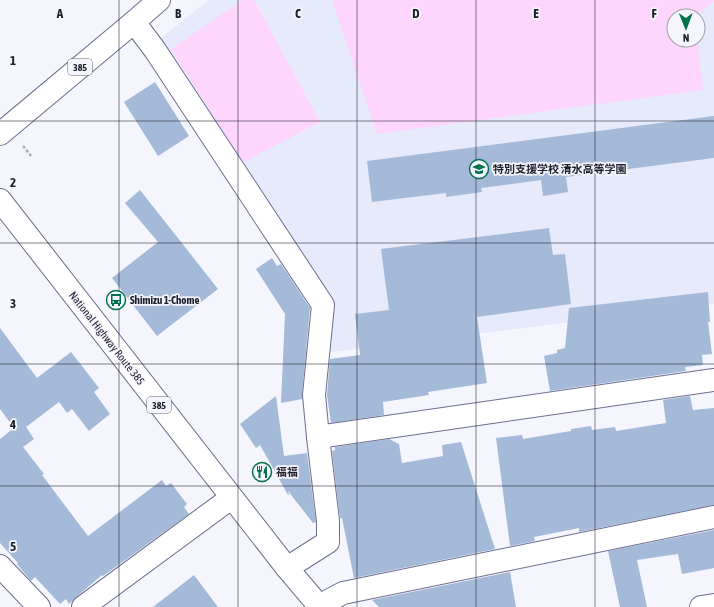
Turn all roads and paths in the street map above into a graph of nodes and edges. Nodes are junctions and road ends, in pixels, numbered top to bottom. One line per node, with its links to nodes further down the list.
1 (158, 0): 2 (main road, 385)
2 (134, 22): 3 (main road, 385); 6 (main road)
3 (0, 134)
4 (0, 200): 7 (main road, National Highway Route 385 / 385)
5 (714, 380): 6 (main road)
6 (318, 437): 10 (main road)
7 (231, 498): 10 (main road, National Highway Route 385 / 385); 14 (main road)
8 (714, 516): 12 (main road)
9 (0, 566): 13 (main road)
10 (286, 568): 12 (main road, National Highway Route 385 / 385)
11 (714, 605): 15 (main road)
12 (320, 606)
13 (39, 607)
14 (84, 607)
15 (700, 607)

